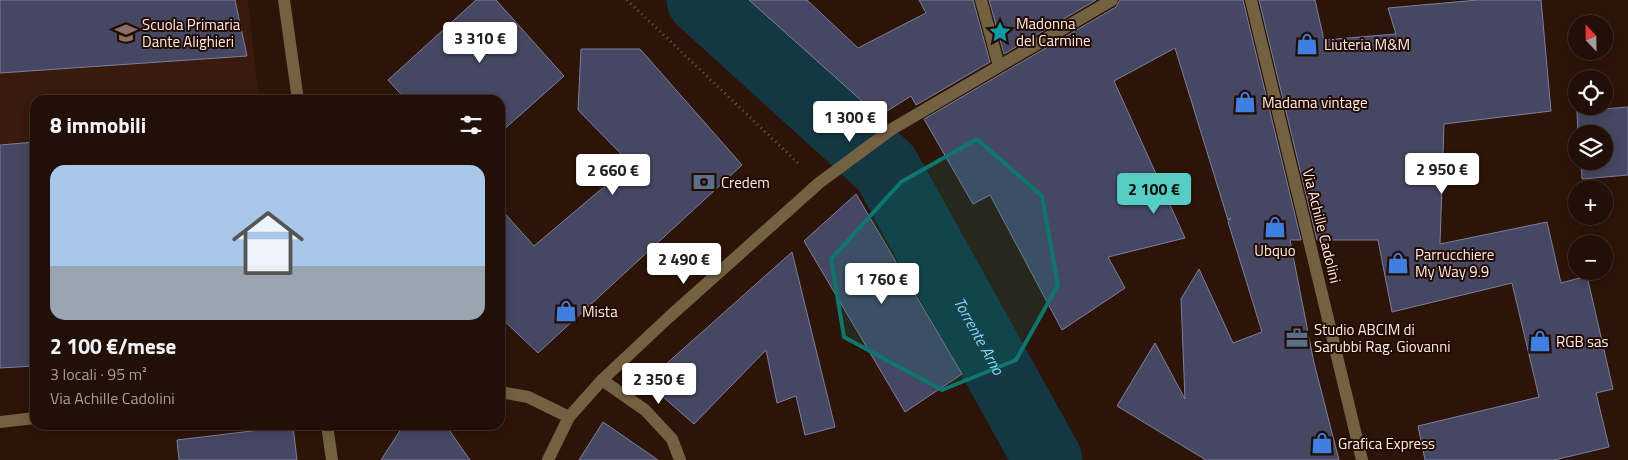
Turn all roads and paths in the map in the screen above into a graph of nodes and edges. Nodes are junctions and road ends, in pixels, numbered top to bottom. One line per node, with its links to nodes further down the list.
1 (284, 0): 7 (street)
2 (627, 0): 8 (path)
3 (980, 0): 6 (street)
4 (1112, 0): 6 (street)
5 (1251, 0): 18 (street, Via Achille Cadolini)
6 (999, 66): 8 (street)
7 (297, 95)
8 (822, 181): 9 (street)
9 (602, 380): 11 (street); 17 (street)
10 (505, 393): 11 (street)
11 (569, 417): 16 (street)
12 (30, 419): 13 (street)
13 (0, 422)
14 (329, 430): 15 (street)
15 (332, 460)
16 (548, 460)
17 (680, 460)
18 (1362, 460)

